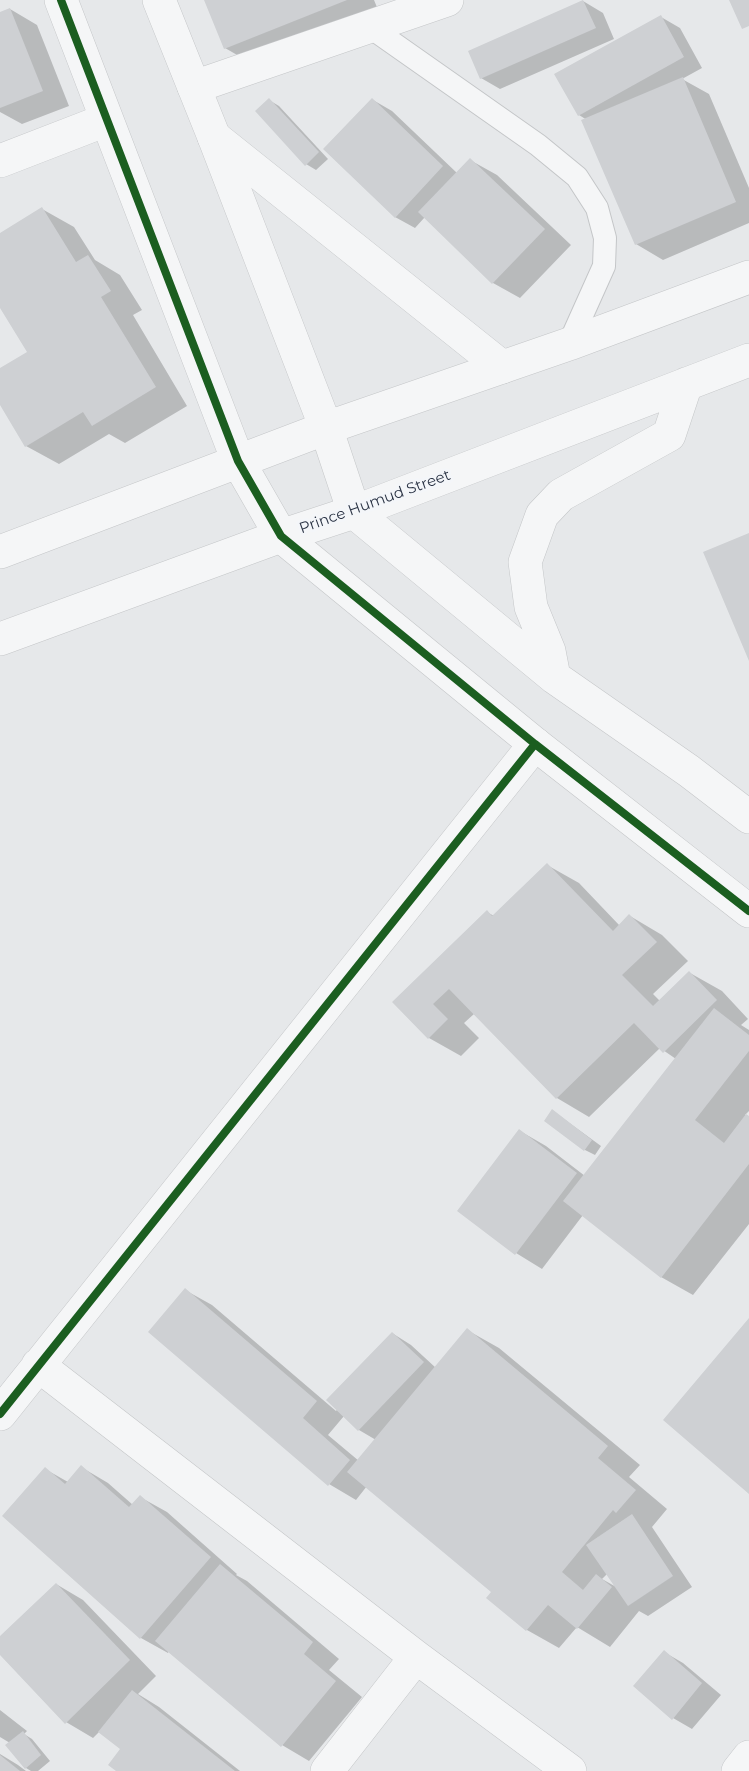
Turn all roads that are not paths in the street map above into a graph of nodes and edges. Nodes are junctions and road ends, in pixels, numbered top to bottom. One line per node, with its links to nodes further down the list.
1 (61, 0): 6 (street)
2 (159, 0): 5 (street)
3 (447, 0): 4 (street)
4 (370, 27): 5 (street); 10 (lane)
5 (194, 87): 7 (street)
6 (106, 120): 8 (street); 15 (street)
7 (214, 137): 12 (street); 14 (street)
8 (0, 161)
9 (749, 277): 10 (street)
10 (569, 344): 12 (street)
11 (749, 360): 13 (street, Prince Humud Street)
12 (502, 367): 14 (street)
13 (686, 384): 16 (street, Prince Humud Street); 20 (street)
14 (326, 428): 15 (street); 16 (street)
15 (238, 461): 17 (street); 18 (street)
16 (354, 512): 17 (street, Prince Humud Street); 20 (street)
17 (281, 536): 19 (street, Prince Humud Street); 21 (street)
18 (0, 552)
19 (0, 639)
20 (554, 677): 22 (street)
21 (535, 744): 23 (street); 24 (street)
22 (749, 817)
23 (749, 911)
24 (38, 1365): 25 (street); 26 (street)
25 (0, 1414)
26 (416, 1657): 28 (street); 29 (street)
27 (749, 1757): 30 (street)
28 (327, 1771)
29 (570, 1771)
30 (738, 1771)

